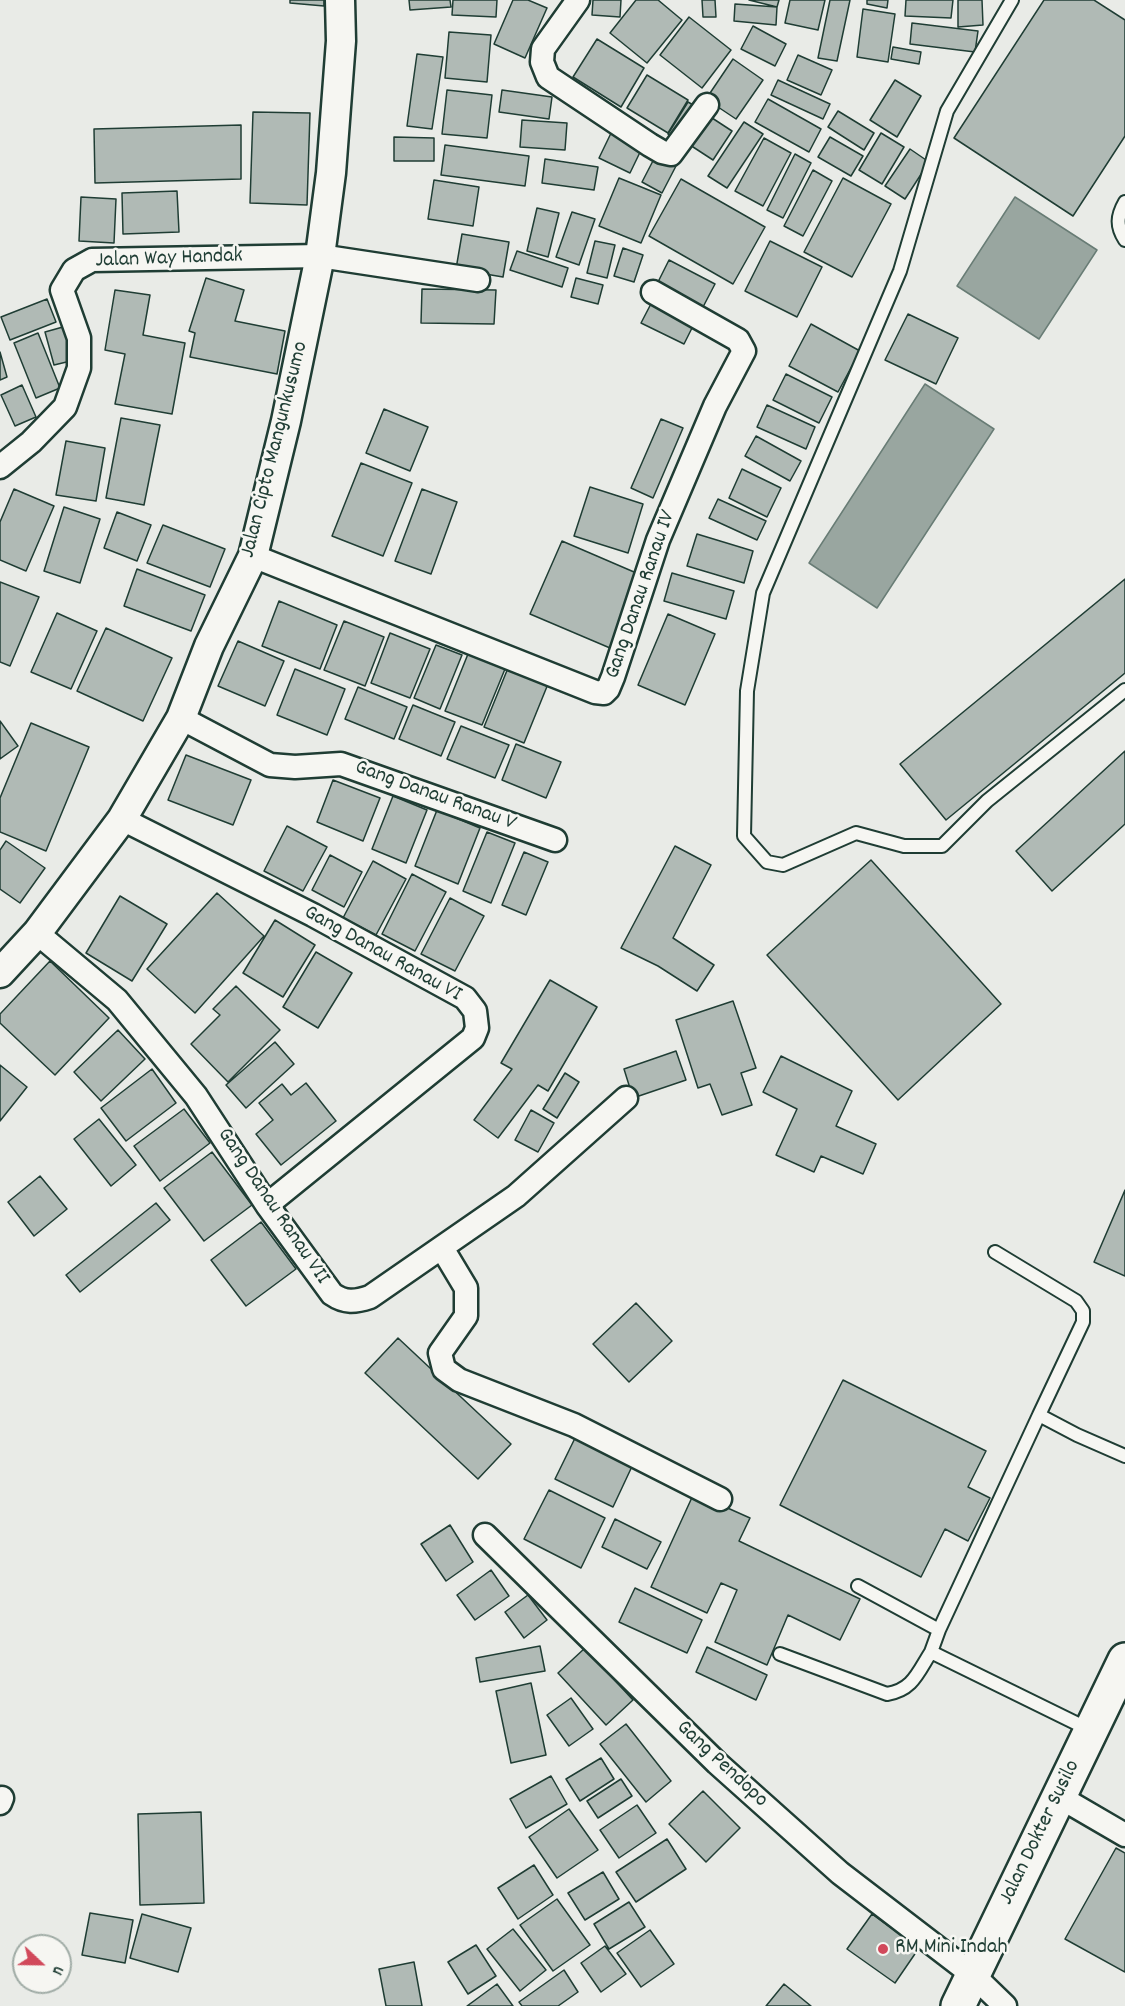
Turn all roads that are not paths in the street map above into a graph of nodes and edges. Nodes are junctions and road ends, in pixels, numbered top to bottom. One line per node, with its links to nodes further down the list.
1 (340, 0): 7 (street, Jalan Cipto Mangunkusumo)
2 (578, 0): 4 (street)
3 (1012, 0): 12 (lane)
4 (707, 105)
5 (1125, 202): 6 (lane)
6 (1125, 240)
7 (320, 256): 8 (street); 10 (street, Jalan Way Handak); 11 (street, Jalan Cipto Mangunkusumo)
8 (478, 280)
9 (653, 292): 11 (street, Gang Danau Ranau IV)
10 (0, 467)
11 (254, 555): 13 (street, Jalan Cipto Mangunkusumo)
12 (1125, 690)
13 (181, 718): 14 (street, Jalan Cipto Mangunkusumo); 15 (street, Gang Danau Ranau V)
14 (123, 819): 16 (street, Jalan Cipto Mangunkusumo); 19 (street, Gang Danau Ranau VI)
15 (555, 840)
16 (37, 933): 17 (street, Jalan Cipto Mangunkusumo); 19 (street, Gang Danau Ranau VII)
17 (0, 973)
18 (626, 1098): 20 (street, Gang Danau Ranau VII)
19 (267, 1205): 20 (street, Gang Danau Ranau VII)
20 (442, 1248): 24 (street)
21 (995, 1252): 22 (lane)
22 (1039, 1415): 23 (lane); 27 (lane)
23 (1125, 1456)
24 (720, 1499)
25 (485, 1535): 34 (street, Gang Pendopo)
26 (858, 1586): 27 (lane)
27 (939, 1630): 28 (lane)
28 (931, 1652): 29 (lane); 31 (lane)
29 (780, 1654)
30 (1125, 1660): 31 (main road, Jalan Dokter Susilo)
31 (1091, 1730): 32 (main road, Jalan Dokter Susilo)
32 (1058, 1796): 33 (street); 34 (main road, Jalan Dokter Susilo)
33 (1125, 1835)
34 (973, 1975): 35 (main road, Jalan Dokter Susilo); 36 (street, Gang Pendopo)
35 (958, 2006)
36 (1005, 2006)

